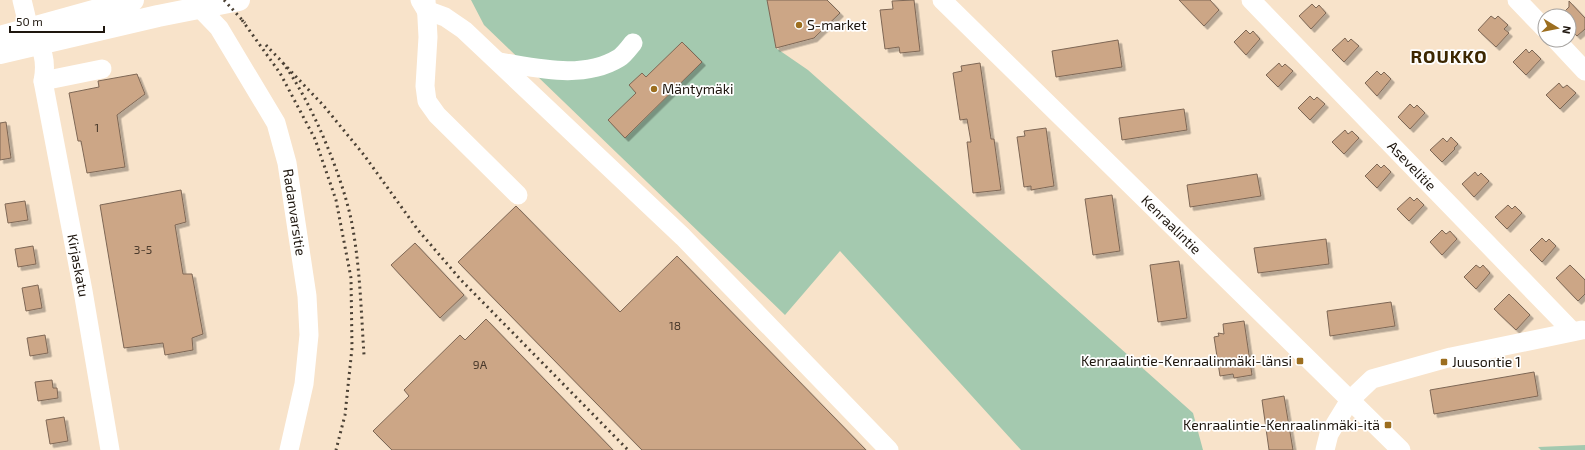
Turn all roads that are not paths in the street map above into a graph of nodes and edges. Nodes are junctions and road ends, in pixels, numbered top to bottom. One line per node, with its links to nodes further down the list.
1 (22, 0): 11 (street, Kirjaskatu)
2 (134, 0): 11 (main road)
3 (192, 0): 24 (street, Radanvarsitie)
4 (239, 0): 11 (main road)
5 (942, 0): 21 (street, Kenraalintie)
6 (1251, 0): 20 (street, Asevelitie)
7 (1518, 0): 9 (street)
8 (424, 3): 15 (street); 19 (street)
9 (1537, 20)
10 (0, 37): 11 (main road)
11 (32, 40): 14 (main road); 18 (street, Kirjaskatu)
12 (633, 43): 15 (street)
13 (1564, 48): 17 (street)
14 (0, 53)
15 (498, 62): 25 (street)
16 (102, 69): 18 (street)
17 (1585, 70)
18 (43, 81): 23 (street, Kirjaskatu)
19 (518, 195)
20 (1579, 330): 21 (street)
21 (1350, 400): 22 (street); 26 (street, Kenraalintie)
22 (1327, 442)
23 (110, 450)
24 (289, 450)
25 (889, 450)
26 (1401, 450)

